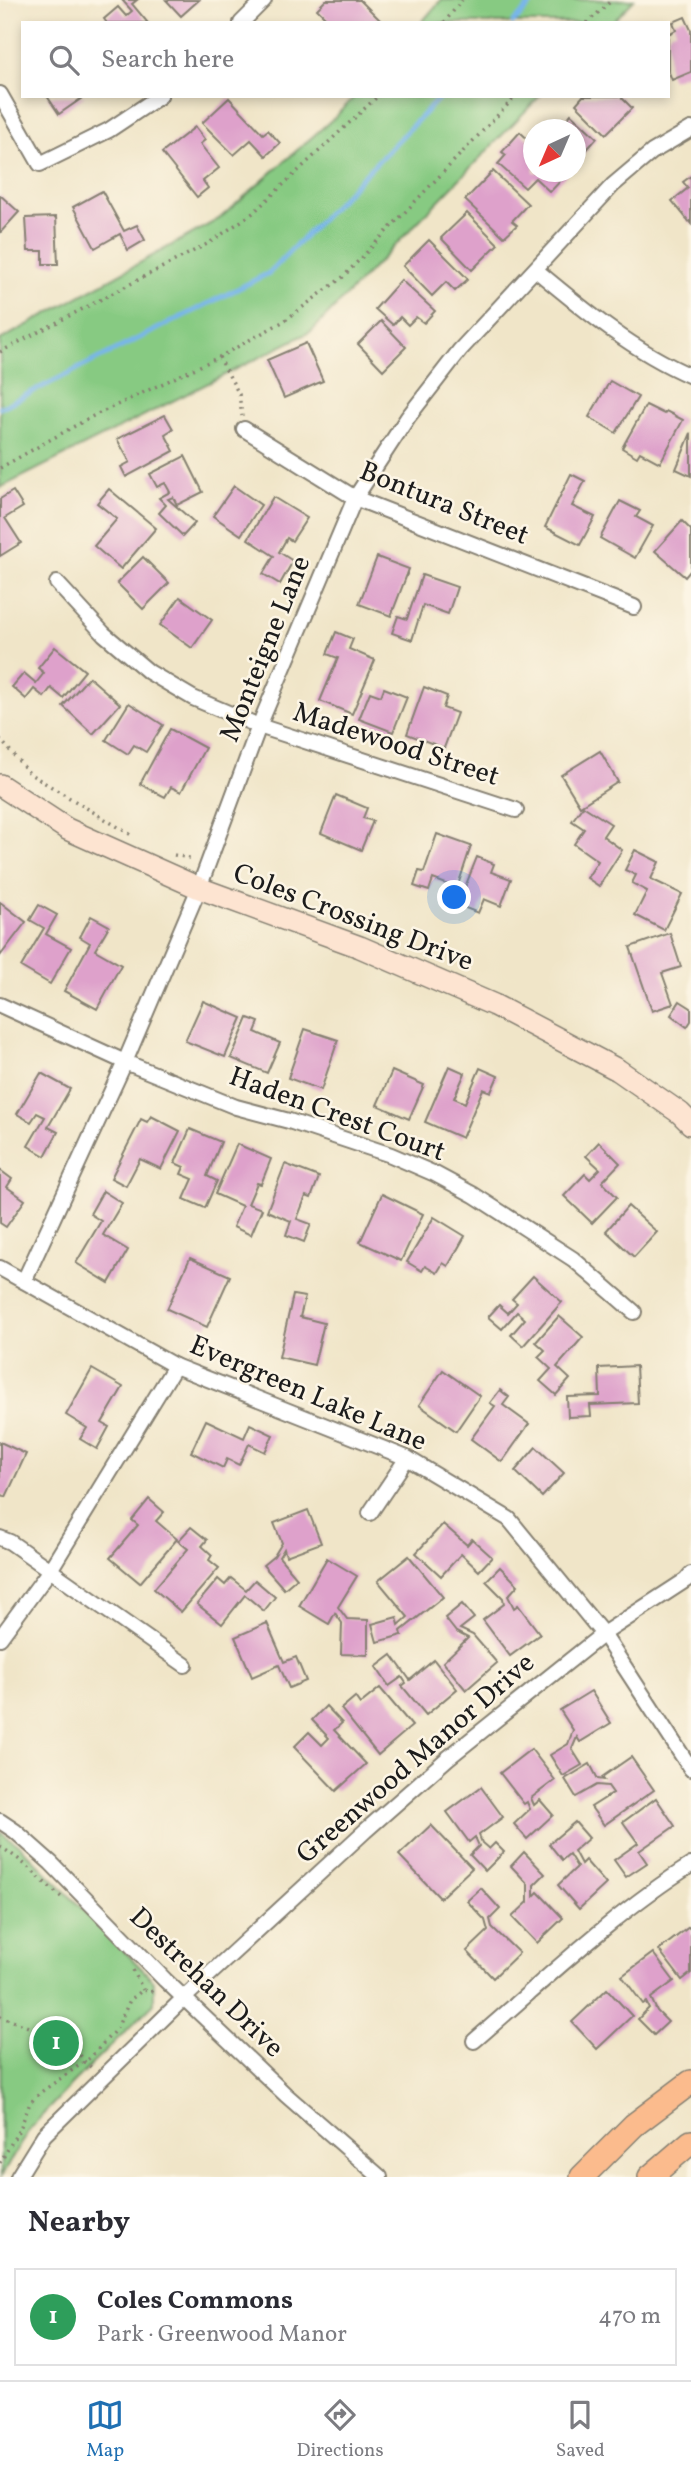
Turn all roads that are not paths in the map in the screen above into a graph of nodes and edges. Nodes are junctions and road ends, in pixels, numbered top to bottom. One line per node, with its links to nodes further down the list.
1 (264, 0): 2 (street)
2 (243, 21)
3 (0, 94): 4 (street)
4 (157, 98)
5 (691, 128): 6 (street, Monteigne Lane)
6 (537, 270): 7 (street); 9 (street, Monteigne Lane)
7 (691, 376)
8 (244, 429): 9 (street, Bontura Street)
9 (355, 498): 11 (street, Bontura Street); 12 (street, Monteigne Lane)
10 (57, 583): 12 (street, Madewood Street)
11 (634, 607)
12 (259, 726): 14 (street, Madewood Street); 15 (street, Monteigne Lane)
13 (0, 785): 15 (street, Coles Crossing Drive)
14 (516, 810)
15 (199, 888): 17 (street, Monteigne Lane); 18 (street, Coles Crossing Drive)
16 (0, 1005): 17 (street, Haden Crest Court)
17 (125, 1062): 20 (street, Monteigne Lane); 21 (street, Haden Crest Court)
18 (687, 1118)
19 (0, 1268): 20 (street, Evergreen Lake Lane)
20 (24, 1281): 22 (street, Evergreen Lake Lane)
21 (634, 1312)
22 (175, 1366): 23 (street, Evergreen Lake Lane); 26 (street)
23 (407, 1458): 24 (street); 28 (street, Evergreen Lake Lane)
24 (370, 1513)
25 (0, 1538): 26 (street)
26 (50, 1570): 29 (street); 30 (street)
27 (691, 1574): 28 (street, Greenwood Manor Drive)
28 (603, 1634): 31 (street, Evergreen Lake Lane); 34 (street, Greenwood Manor Drive)
29 (0, 1638)
30 (185, 1665)
31 (691, 1769)
32 (0, 1821): 34 (street, Destrehan Drive)
33 (691, 1865): 35 (street)
34 (185, 1997): 38 (street, Greenwood Manor Drive); 39 (street, Destrehan Drive)
35 (474, 2041)
36 (691, 2082): 40 (main road)
37 (691, 2142): 41 (main road)
38 (18, 2177)
39 (380, 2177)
40 (582, 2177)
41 (650, 2177)

